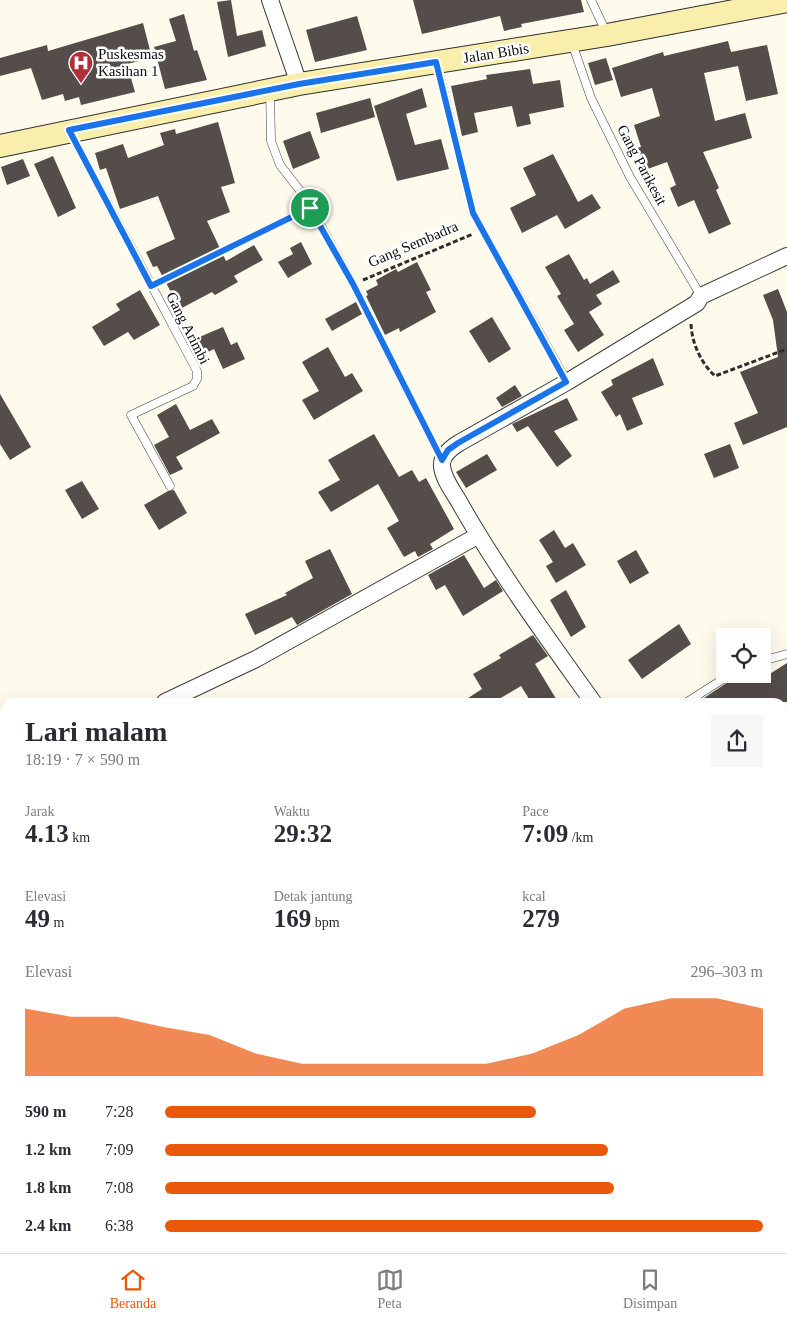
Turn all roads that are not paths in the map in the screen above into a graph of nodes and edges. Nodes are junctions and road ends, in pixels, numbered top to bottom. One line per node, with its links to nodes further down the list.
1 (270, 0): 7 (street)
2 (591, 0): 4 (lane)
3 (787, 1): 4 (main road, Jalan Bibis)
4 (607, 35): 5 (main road, Jalan Bibis)
5 (571, 41): 6 (main road, Jalan Bibis); 12 (lane, Gang Parikesit)
6 (436, 62): 7 (main road, Jalan Bibis); 13 (lane)
7 (299, 84): 8 (main road, Jalan Bibis)
8 (270, 89): 9 (main road, Jalan Bibis); 14 (lane)
9 (69, 130): 10 (main road, Jalan Bibis); 15 (lane, Gang Arimbi)
10 (0, 146)
11 (787, 256): 12 (street)
12 (699, 299): 13 (street)
13 (566, 382): 14 (street)
14 (442, 460): 16 (street)
15 (170, 486)
16 (479, 535): 20 (street); 21 (street)
17 (787, 654): 18 (lane)
18 (771, 658)
19 (717, 683): 22 (lane)
20 (173, 698)
21 (590, 698)
22 (693, 698)

